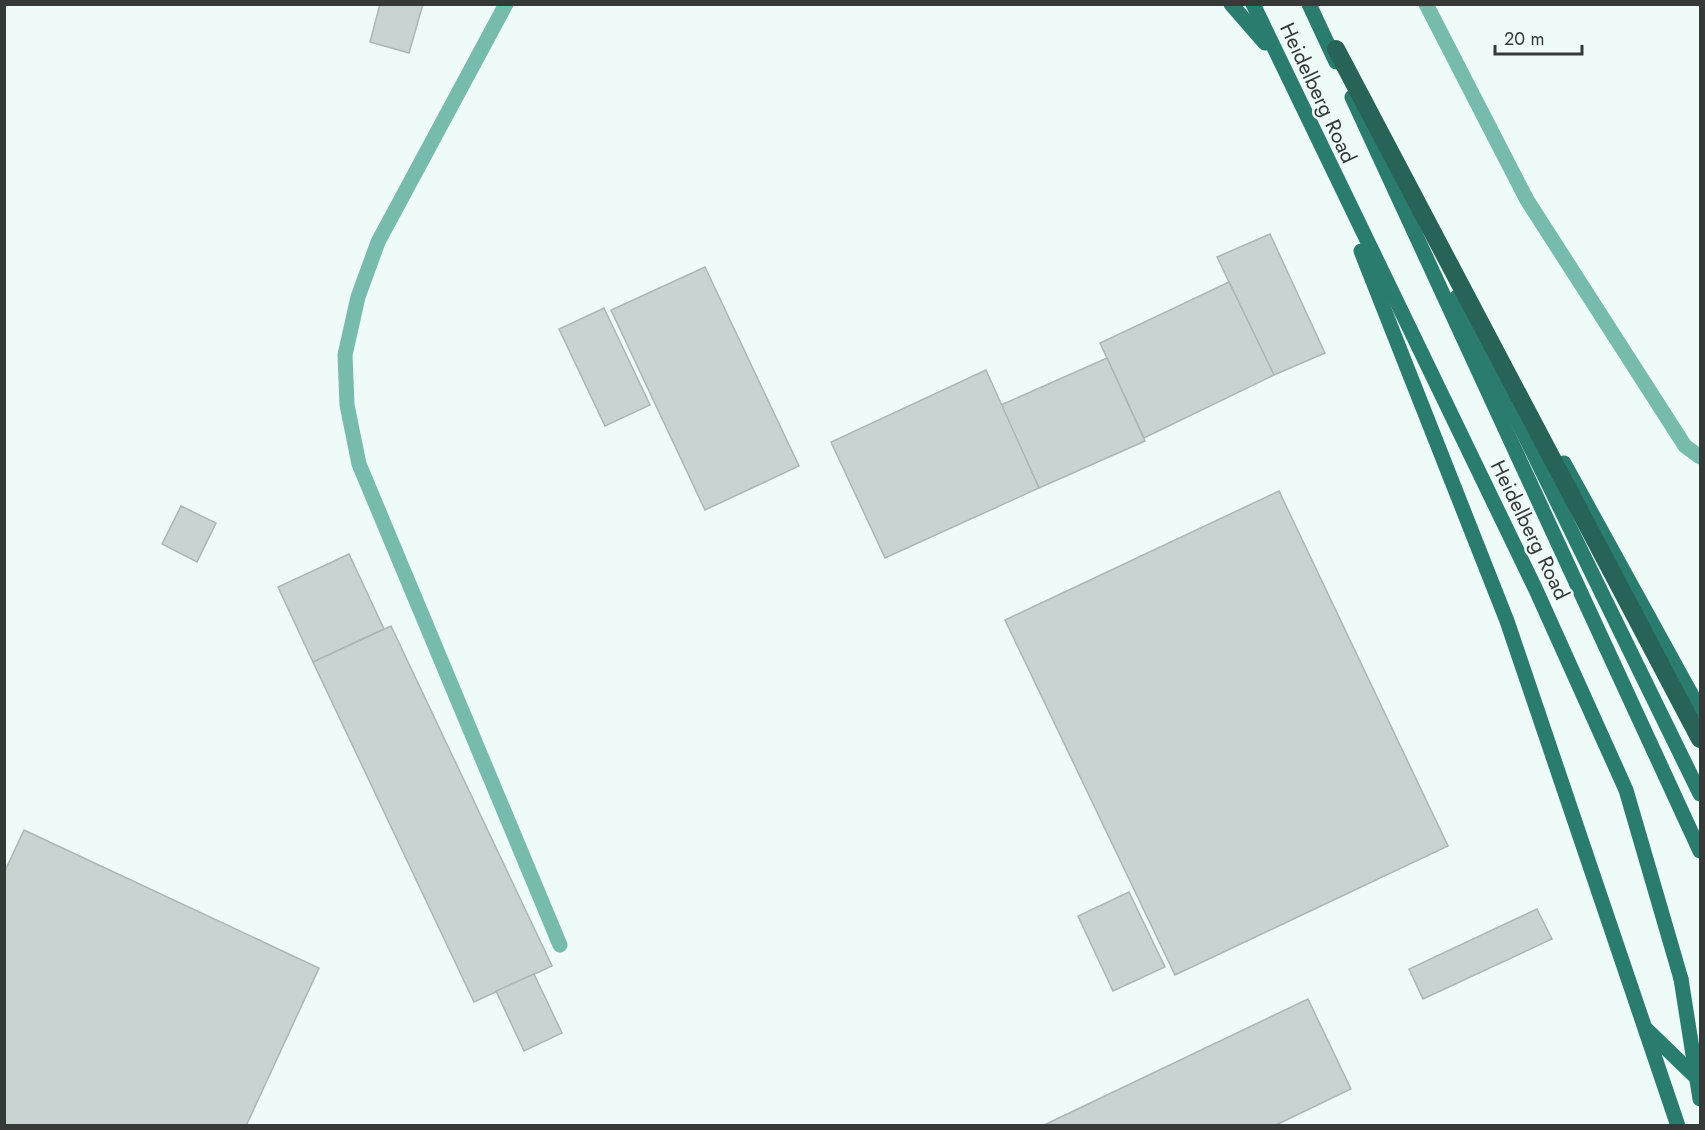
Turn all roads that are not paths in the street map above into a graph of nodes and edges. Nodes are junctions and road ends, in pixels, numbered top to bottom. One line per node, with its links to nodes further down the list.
1 (506, 4): 14 (lane)
2 (1230, 4): 7 (main road)
3 (1253, 4): 7 (main road, Heidelberg Road)
4 (1426, 4): 9 (lane)
5 (1311, 9): 6 (main road); 13 (main road, Heidelberg Road)
6 (1336, 49): 10 (main road); 11 (highway); 12 (main road)
7 (1279, 59): 8 (main road, Heidelberg Road)
8 (1318, 142): 15 (main road); 17 (main road, Heidelberg Road, bridge)
9 (1701, 457)
10 (1701, 710)
11 (1701, 739)
12 (1701, 794)
13 (1701, 851)
14 (560, 945)
15 (1645, 1028): 16 (main road); 18 (main road)
16 (1701, 1081)
17 (1701, 1099)
18 (1678, 1125)

